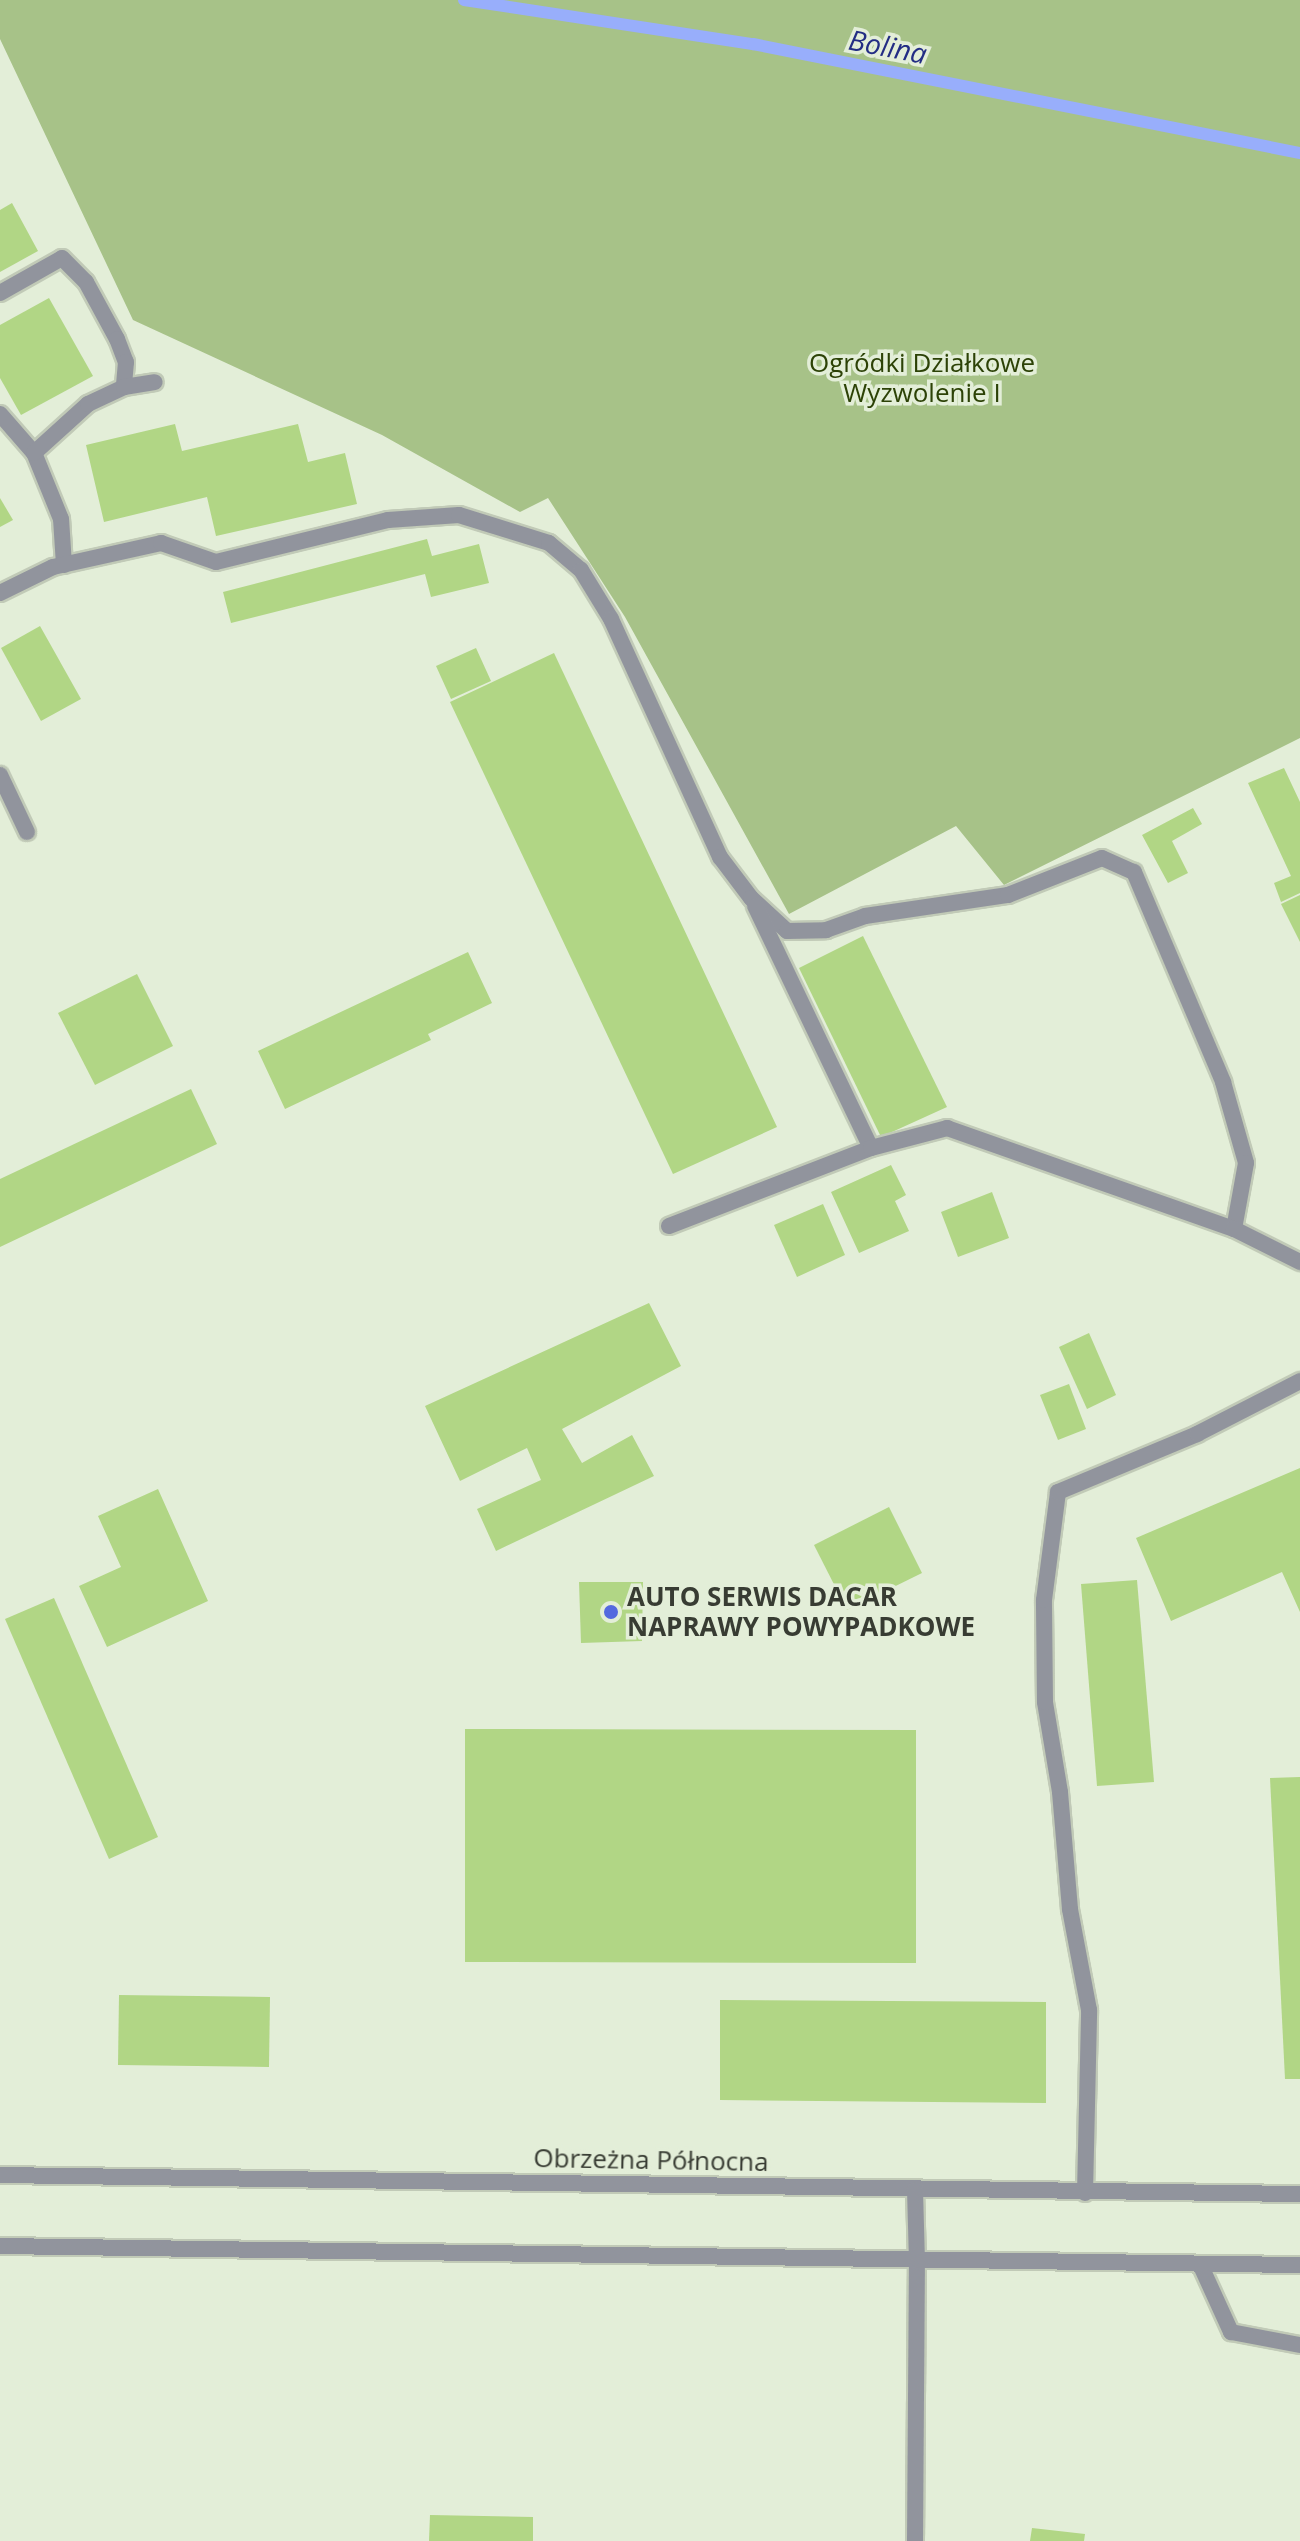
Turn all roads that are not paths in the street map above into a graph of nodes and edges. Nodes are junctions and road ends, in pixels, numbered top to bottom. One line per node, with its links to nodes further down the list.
1 (0, 293): 3 (street)
2 (155, 382): 3 (street)
3 (124, 387): 5 (street)
4 (0, 414): 5 (street)
5 (34, 453): 6 (street)
6 (64, 565): 7 (street); 10 (street)
7 (0, 593)
8 (0, 775): 9 (street)
9 (27, 832)
10 (751, 898): 11 (street); 13 (street)
11 (871, 1148): 12 (street); 13 (street)
12 (669, 1226)
13 (1234, 1229): 14 (street)
14 (1300, 1262)
15 (1300, 1381): 18 (street)
16 (0, 2175): 17 (street, Obrzeżna Północna)
17 (915, 2190): 18 (street, Obrzeżna Północna); 21 (street)
18 (1085, 2193): 19 (street, Obrzeżna Północna)
19 (1300, 2194)
20 (0, 2246): 21 (street)
21 (917, 2260): 22 (street); 25 (street)
22 (1200, 2264): 23 (street); 24 (street)
23 (1300, 2265)
24 (1300, 2345)
25 (915, 2541)

